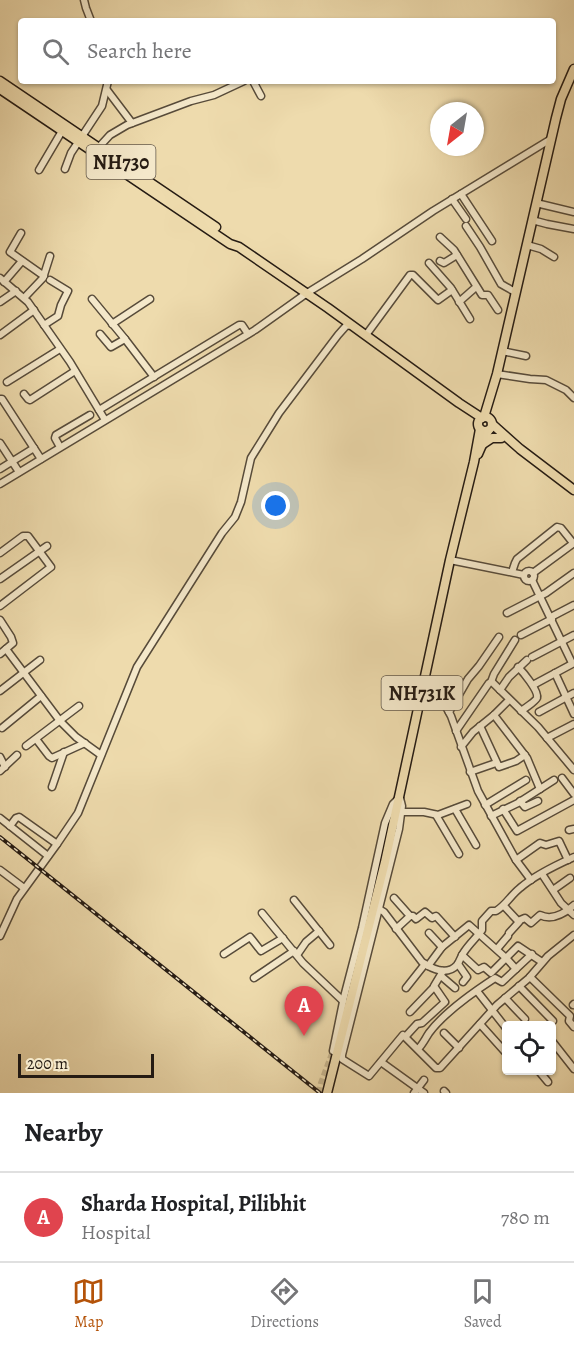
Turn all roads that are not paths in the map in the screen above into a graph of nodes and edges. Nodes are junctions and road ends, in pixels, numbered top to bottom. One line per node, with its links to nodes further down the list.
1 (84, 0): 2 (street)
2 (90, 18)
3 (574, 69): 14 (highway, NH731K)
4 (0, 81): 13 (highway, NH730)
5 (108, 84): 9 (street)
6 (238, 84): 11 (street)
7 (255, 84): 10 (street)
8 (0, 89): 12 (highway, NH730)
9 (107, 90): 11 (street); 13 (street)
10 (261, 96)
11 (132, 123): 15 (street)
12 (63, 131): 13 (highway, NH730); 16 (street)
13 (80, 139): 15 (highway, NH730); 17 (street); 28 (highway, NH730)
14 (551, 139): 18 (street); 20 (highway, NH731K)
15 (99, 147): 28 (highway, NH730)
16 (39, 170)
17 (65, 170)
18 (461, 194): 19 (street); 26 (street)
19 (452, 199): 40 (street); 41 (street)
20 (536, 203): 21 (street); 22 (highway, NH731K)
21 (574, 212)
22 (532, 220): 23 (street); 27 (highway, NH731K)
23 (574, 229)
24 (21, 233): 32 (street)
25 (441, 237): 29 (street)
26 (492, 241)
27 (527, 245): 31 (street); 40 (highway, NH731K)
28 (239, 247): 41 (highway, NH730)
29 (457, 255): 33 (street); 37 (street)
30 (50, 256): 35 (street)
31 (554, 257)
32 (22, 261): 35 (street); 36 (street)
33 (440, 261)
34 (429, 263): 38 (street)
35 (47, 278): 42 (street); 52 (street)
36 (2, 280): 39 (street)
37 (476, 287): 46 (street); 48 (street)
38 (452, 290): 46 (street); 58 (street)
39 (16, 291): 42 (street); 45 (street)
40 (515, 292): 61 (highway, NH731K)
41 (307, 293): 49 (highway, NH730); 55 (street)
42 (24, 298): 47 (street)
43 (92, 299): 51 (street)
44 (150, 299): 51 (street)
45 (0, 302)
46 (459, 302): 50 (street)
47 (34, 310): 52 (street); 56 (street)
48 (498, 310)
49 (341, 317): 53 (highway, NH730); 57 (street)
50 (470, 320)
51 (112, 324): 59 (street)
52 (44, 325): 60 (street)
53 (353, 325): 57 (street); 58 (highway, NH730)
54 (100, 334): 59 (street)
55 (248, 334): 65 (street); 67 (street)
56 (0, 335)
57 (338, 335): 142 (street)
58 (366, 335): 74 (highway, NH730)
59 (125, 339): 65 (street)
60 (60, 349): 63 (street); 66 (street)
61 (502, 351): 62 (street); 64 (highway, NH731K)
62 (526, 356)
63 (75, 371): 68 (street); 71 (street)
64 (497, 374): 70 (street); 74 (highway, NH731K)
65 (153, 377): 67 (street); 71 (street)
66 (7, 382)
67 (158, 388): 73 (street)
68 (24, 394)
69 (0, 399): 79 (street)
70 (574, 399)
71 (99, 410): 73 (street)
72 (90, 415): 78 (street)
73 (105, 420): 78 (street)
74 (486, 425): 75 (highway, NH730); 77 (highway, NH731K); 80 (highway, NH730); 83 (highway, NH731K)
75 (501, 438): 77 (highway); 80 (highway, NH730)
76 (0, 443): 82 (street)
77 (483, 444): 83 (highway, NH731K)
78 (60, 447): 81 (street)
79 (34, 448): 81 (street); 82 (street)
80 (520, 449): 87 (highway, NH730)
81 (41, 459): 85 (street)
82 (12, 461): 84 (street); 85 (street)
83 (474, 462): 92 (highway, NH731K)
84 (0, 469)
85 (19, 472): 86 (street)
86 (0, 484)
87 (574, 490)
88 (574, 543): 93 (street); 95 (street)
89 (47, 546): 90 (street)
90 (40, 551): 91 (street); 96 (street); 99 (street)
91 (0, 552)
92 (450, 560): 93 (street); 115 (highway, NH731K)
93 (512, 572): 95 (street)
94 (574, 573): 97 (street)
95 (533, 576): 97 (street)
96 (0, 579)
97 (540, 596): 100 (street); 101 (street)
98 (574, 605): 101 (street)
99 (0, 606)
100 (507, 614)
101 (551, 618): 103 (street); 107 (street)
102 (0, 620): 108 (street)
103 (521, 635)
104 (574, 635): 107 (street)
105 (499, 637): 126 (street)
106 (515, 640): 116 (street)
107 (562, 641): 111 (street); 112 (street)
108 (6, 649): 109 (street); 113 (street)
109 (0, 654)
110 (40, 660): 113 (street)
111 (573, 663): 114 (street)
112 (518, 667): 117 (street); 118 (street)
113 (23, 672): 119 (street); 121 (street)
114 (555, 673): 117 (street); 122 (street)
115 (425, 679): 126 (street); 157 (highway, NH731K)
116 (491, 682): 118 (street); 134 (street)
117 (532, 685): 125 (street)
118 (500, 690): 123 (street)
119 (0, 691)
120 (574, 693): 122 (street)
121 (42, 696): 130 (street); 133 (street)
122 (566, 697): 127 (street); 128 (street)
123 (509, 700): 125 (street); 129 (street)
124 (79, 706): 130 (street)
125 (521, 711): 135 (street)
126 (449, 712): 134 (street)
127 (539, 712)
128 (574, 714)
129 (494, 715): 132 (street); 143 (street)
130 (60, 721): 136 (street); 137 (street)
131 (574, 724): 135 (street)
132 (480, 726): 139 (street); 145 (street)
133 (2, 728)
134 (456, 731): 139 (street)
135 (547, 738): 147 (street)
136 (36, 739): 138 (street); 140 (street)
137 (84, 743): 140 (street); 142 (street)
138 (26, 746)
139 (461, 747): 148 (street)
140 (64, 752): 154 (street)
141 (17, 755): 146 (street)
142 (101, 755): 172 (street)
143 (525, 755): 145 (street); 155 (street)
144 (0, 757): 146 (street)
145 (496, 763): 148 (street)
146 (3, 769)
147 (574, 770)
148 (470, 772): 162 (street)
149 (562, 777): 153 (street)
150 (574, 779): 153 (street)
151 (526, 780): 162 (street)
152 (554, 780): 155 (street)
153 (567, 784): 156 (street)
154 (52, 787)
155 (540, 789): 159 (street)
156 (574, 794)
157 (400, 797): 165 (street); 222 (street); 243 (highway, NH731K)
158 (574, 800): 163 (street)
159 (520, 801): 160 (street); 163 (street)
160 (538, 801)
161 (467, 804): 164 (street)
162 (485, 805): 167 (street)
163 (502, 809): 167 (street)
164 (455, 810): 166 (street); 173 (street)
165 (401, 812): 166 (street); 187 (street)
166 (436, 815): 174 (street)
167 (491, 816): 171 (street)
168 (0, 818): 169 (street)
169 (10, 826): 172 (street); 175 (street)
170 (516, 834): 171 (street)
171 (506, 841): 177 (street)
172 (57, 844): 175 (street)
173 (476, 845)
174 (459, 854)
175 (48, 856): 182 (street)
176 (571, 859): 177 (street); 179 (street)
177 (516, 860): 181 (street)
178 (0, 870): 182 (street)
179 (542, 874): 181 (street); 183 (street)
180 (570, 878): 183 (street)
181 (531, 880): 186 (street)
182 (24, 888): 197 (street)
183 (553, 890): 188 (street)
184 (394, 898): 190 (street)
185 (294, 900): 193 (street)
186 (504, 906): 191 (street); 195 (street)
187 (380, 909): 192 (street); 237 (street)
188 (572, 910): 191 (street)
189 (262, 913): 199 (street)
190 (410, 916): 192 (street); 198 (street)
191 (519, 922): 202 (street)
192 (396, 928): 210 (street)
193 (319, 931): 200 (street); 203 (street)
194 (429, 933): 201 (street)
195 (479, 934): 198 (street); 202 (street); 206 (street)
196 (574, 935): 208 (street)
197 (0, 936)
198 (455, 937): 201 (street)
199 (283, 938): 203 (street); 204 (street)
200 (330, 945)
201 (442, 947): 210 (street)
202 (497, 949): 207 (street)
203 (295, 953): 214 (street); 222 (street)
204 (224, 954)
205 (532, 954): 207 (street); 208 (street); 211 (street)
206 (462, 955): 207 (street); 209 (street)
207 (506, 958): 211 (street)
208 (542, 962): 213 (street)
209 (458, 964): 212 (street); 215 (street)
210 (427, 965): 212 (street); 218 (street)
211 (516, 969): 220 (street)
212 (442, 973): 217 (street); 219 (street)
213 (530, 977): 216 (street); 229 (street)
214 (254, 978)
215 (463, 982)
216 (519, 986): 221 (street); 226 (street)
217 (434, 987): 224 (street); 231 (street)
218 (406, 988)
219 (455, 988)
220 (477, 991): 223 (street); 235 (street)
221 (504, 998): 223 (street); 225 (street)
222 (343, 1001): 236 (street)
223 (493, 1010): 227 (street); 228 (street)
224 (410, 1011)
225 (525, 1019)
226 (553, 1021)
227 (502, 1022)
228 (480, 1024): 233 (street); 234 (street)
229 (574, 1027)
230 (444, 1033): 233 (street)
231 (406, 1036): 235 (street); 237 (street)
232 (556, 1046): 238 (street)
233 (459, 1048): 235 (street)
234 (502, 1048)
235 (418, 1049)
236 (333, 1051)
237 (381, 1062): 242 (street)
238 (574, 1069)
239 (542, 1075): 241 (street)
240 (424, 1080): 242 (street)
241 (548, 1082)
242 (416, 1091): 244 (street)
243 (327, 1093)
244 (424, 1093)

